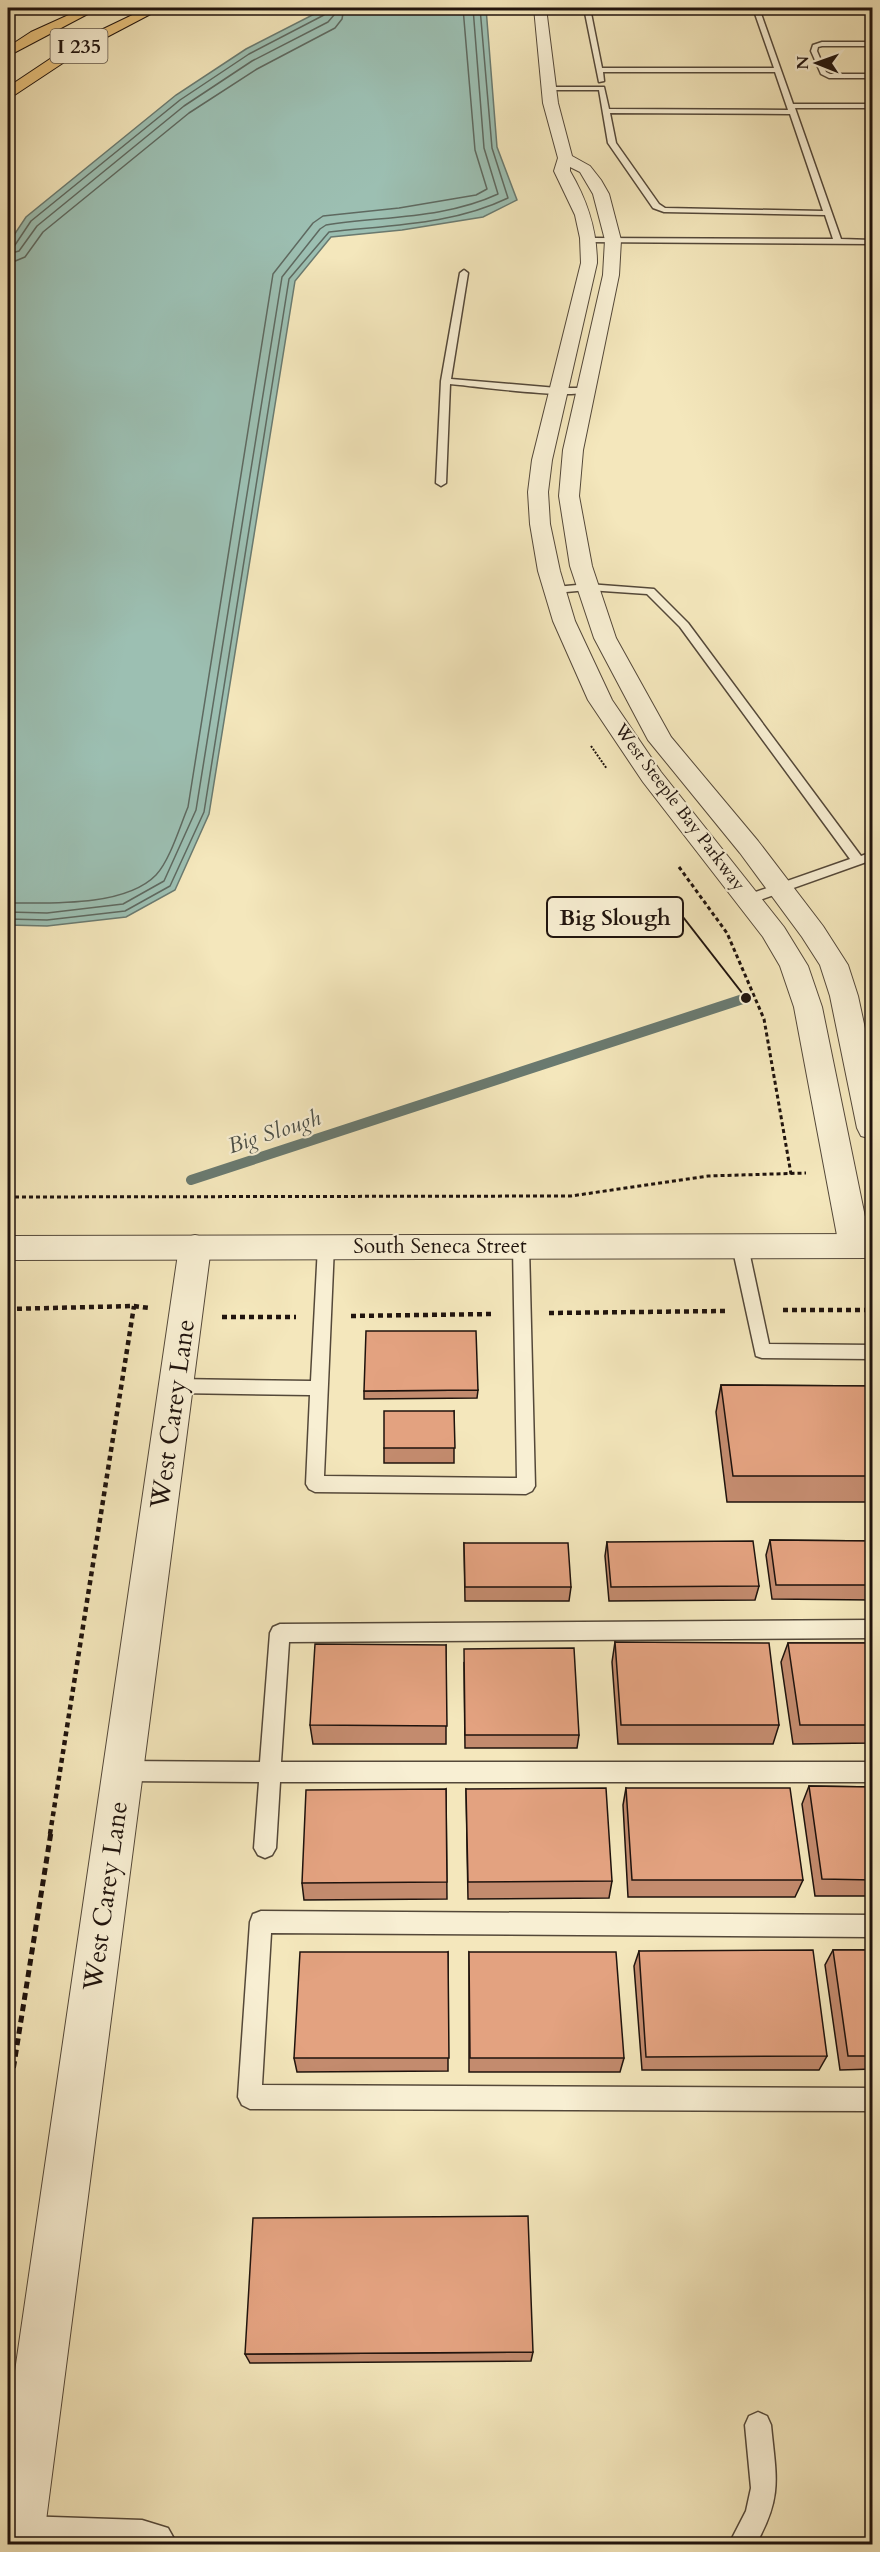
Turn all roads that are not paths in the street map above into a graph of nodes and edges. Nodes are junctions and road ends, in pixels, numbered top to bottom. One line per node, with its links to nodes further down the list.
1 (93, 8): 7 (highway, I 235)
2 (156, 8): 13 (highway, I 235)
3 (540, 8): 11 (street, West Steeple Bay Parkway)
4 (587, 8): 8 (lane)
5 (756, 8): 9 (lane)
6 (873, 44): 10 (lane)
7 (8, 52)
8 (599, 70): 9 (lane); 12 (lane)
9 (778, 70): 15 (lane)
10 (873, 76)
11 (549, 88): 12 (lane); 18 (street, West Steeple Bay Parkway)
12 (602, 88): 16 (lane)
13 (8, 93)
14 (873, 106): 15 (lane)
15 (792, 109): 16 (lane); 17 (lane)
16 (606, 111): 17 (lane)
17 (828, 213): 19 (lane)
18 (601, 240): 19 (lane); 23 (street, West Steeple Bay Parkway); 24 (street, West Steeple Bay Parkway)
19 (838, 242): 20 (lane)
20 (873, 242)
21 (464, 273): 22 (lane)
22 (446, 381): 23 (lane); 25 (lane)
23 (557, 391): 24 (lane); 27 (street, West Steeple Bay Parkway)
24 (585, 391): 26 (street, West Steeple Bay Parkway)
25 (441, 483)
26 (588, 587): 27 (lane); 29 (lane); 30 (street, West Steeple Bay Parkway)
27 (555, 590): 31 (street, West Steeple Bay Parkway)
28 (873, 856): 29 (lane)
29 (858, 861): 30 (lane)
30 (780, 887): 31 (lane); 32 (street, West Steeple Bay Parkway)
31 (749, 899): 36 (street, West Steeple Bay Parkway)
32 (873, 1128)
33 (326, 1246): 34 (street, South Seneca Street); 37 (street, South Seneca Street); 41 (lane)
34 (521, 1246): 35 (street, South Seneca Street); 41 (lane)
35 (740, 1246): 36 (street, South Seneca Street); 39 (lane)
36 (864, 1246)
37 (195, 1247): 38 (street, South Seneca Street); 40 (street, West Carey Lane)
38 (8, 1248)
39 (873, 1352)
40 (176, 1386): 41 (lane); 43 (street, West Carey Lane)
41 (320, 1388)
42 (873, 1629): 44 (lane)
43 (122, 1771): 44 (lane); 50 (street, West Carey Lane)
44 (270, 1772): 45 (lane); 46 (lane)
45 (873, 1772)
46 (265, 1848)
47 (873, 1926): 48 (lane)
48 (873, 2100)
49 (758, 2425): 52 (lane)
50 (17, 2537): 51 (lane)
51 (164, 2544)
52 (742, 2544)

